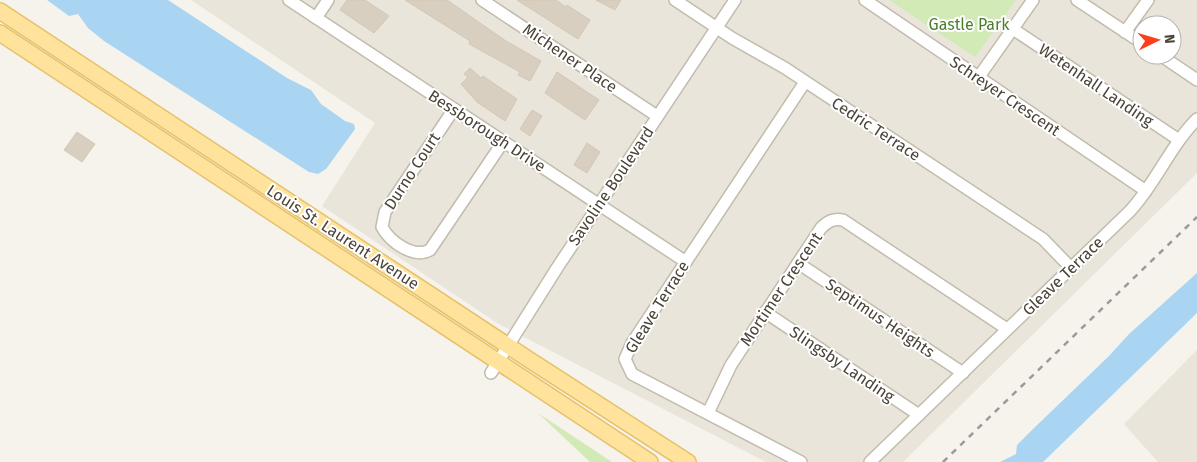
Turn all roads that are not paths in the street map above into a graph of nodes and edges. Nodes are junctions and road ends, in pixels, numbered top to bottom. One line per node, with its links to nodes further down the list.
1 (290, 0): 11 (street, Bessborough Drive)
2 (328, 0): 11 (street)
3 (482, 0): 22 (street, Michener Place)
4 (675, 0): 12 (street, Cedric Terrace)
5 (735, 0): 12 (street, Savoline Boulevard)
6 (865, 0): 18 (street, Schreyer Crescent)
7 (1034, 0): 13 (street)
8 (1078, 0): 14 (street)
9 (1148, 0): 14 (street)
10 (0, 11): 33 (main road, Louis St. Laurent Avenue)
11 (316, 18): 21 (street, Bessborough Drive)
12 (716, 28): 20 (street, Cedric Terrace); 22 (street, Savoline Boulevard)
13 (1013, 29): 18 (street); 24 (street, Wetenhall Landing)
14 (1125, 32): 16 (street)
15 (0, 33): 34 (main road, Louis St. Laurent Avenue)
16 (1132, 37)
17 (1175, 65): 19 (street)
18 (978, 78): 26 (street, Schreyer Crescent)
19 (1197, 80)
20 (805, 82): 28 (street, Gleave Terrace); 30 (street, Cedric Terrace)
21 (454, 109): 25 (street, Bessborough Drive); 25 (street, Durno Court)
22 (657, 116): 27 (street, Savoline Boulevard)
23 (1197, 119): 24 (street, Gleave Terrace)
24 (1179, 140): 26 (street, Gleave Terrace)
25 (503, 142): 27 (street, Bessborough Drive)
26 (1146, 190): 30 (street, Gleave Terrace)
27 (599, 204): 28 (street, Bessborough Drive); 33 (street, Savoline Boulevard)
28 (686, 262): 36 (street, Gleave Terrace)
29 (798, 263): 31 (street, Mortimer Crescent); 32 (street, Mortimer Crescent); 35 (street, Septimus Heights)
30 (1071, 268): 32 (street, Gleave Terrace)
31 (765, 312): 36 (street, Mortimer Crescent); 37 (street, Slingsby Landing)
32 (1007, 329): 35 (street, Gleave Terrace)
33 (509, 346): 34 (street, Savoline Boulevard); 39 (main road, Louis St. Laurent Avenue)
34 (495, 367): 38 (main road, Louis St. Laurent Avenue)
35 (963, 373): 37 (street, Gleave Terrace)
36 (708, 413): 40 (street, Gleave Terrace)
37 (919, 414): 41 (street, Gleave Terrace)
38 (650, 462)
39 (688, 462)
40 (801, 462)
41 (870, 462)

